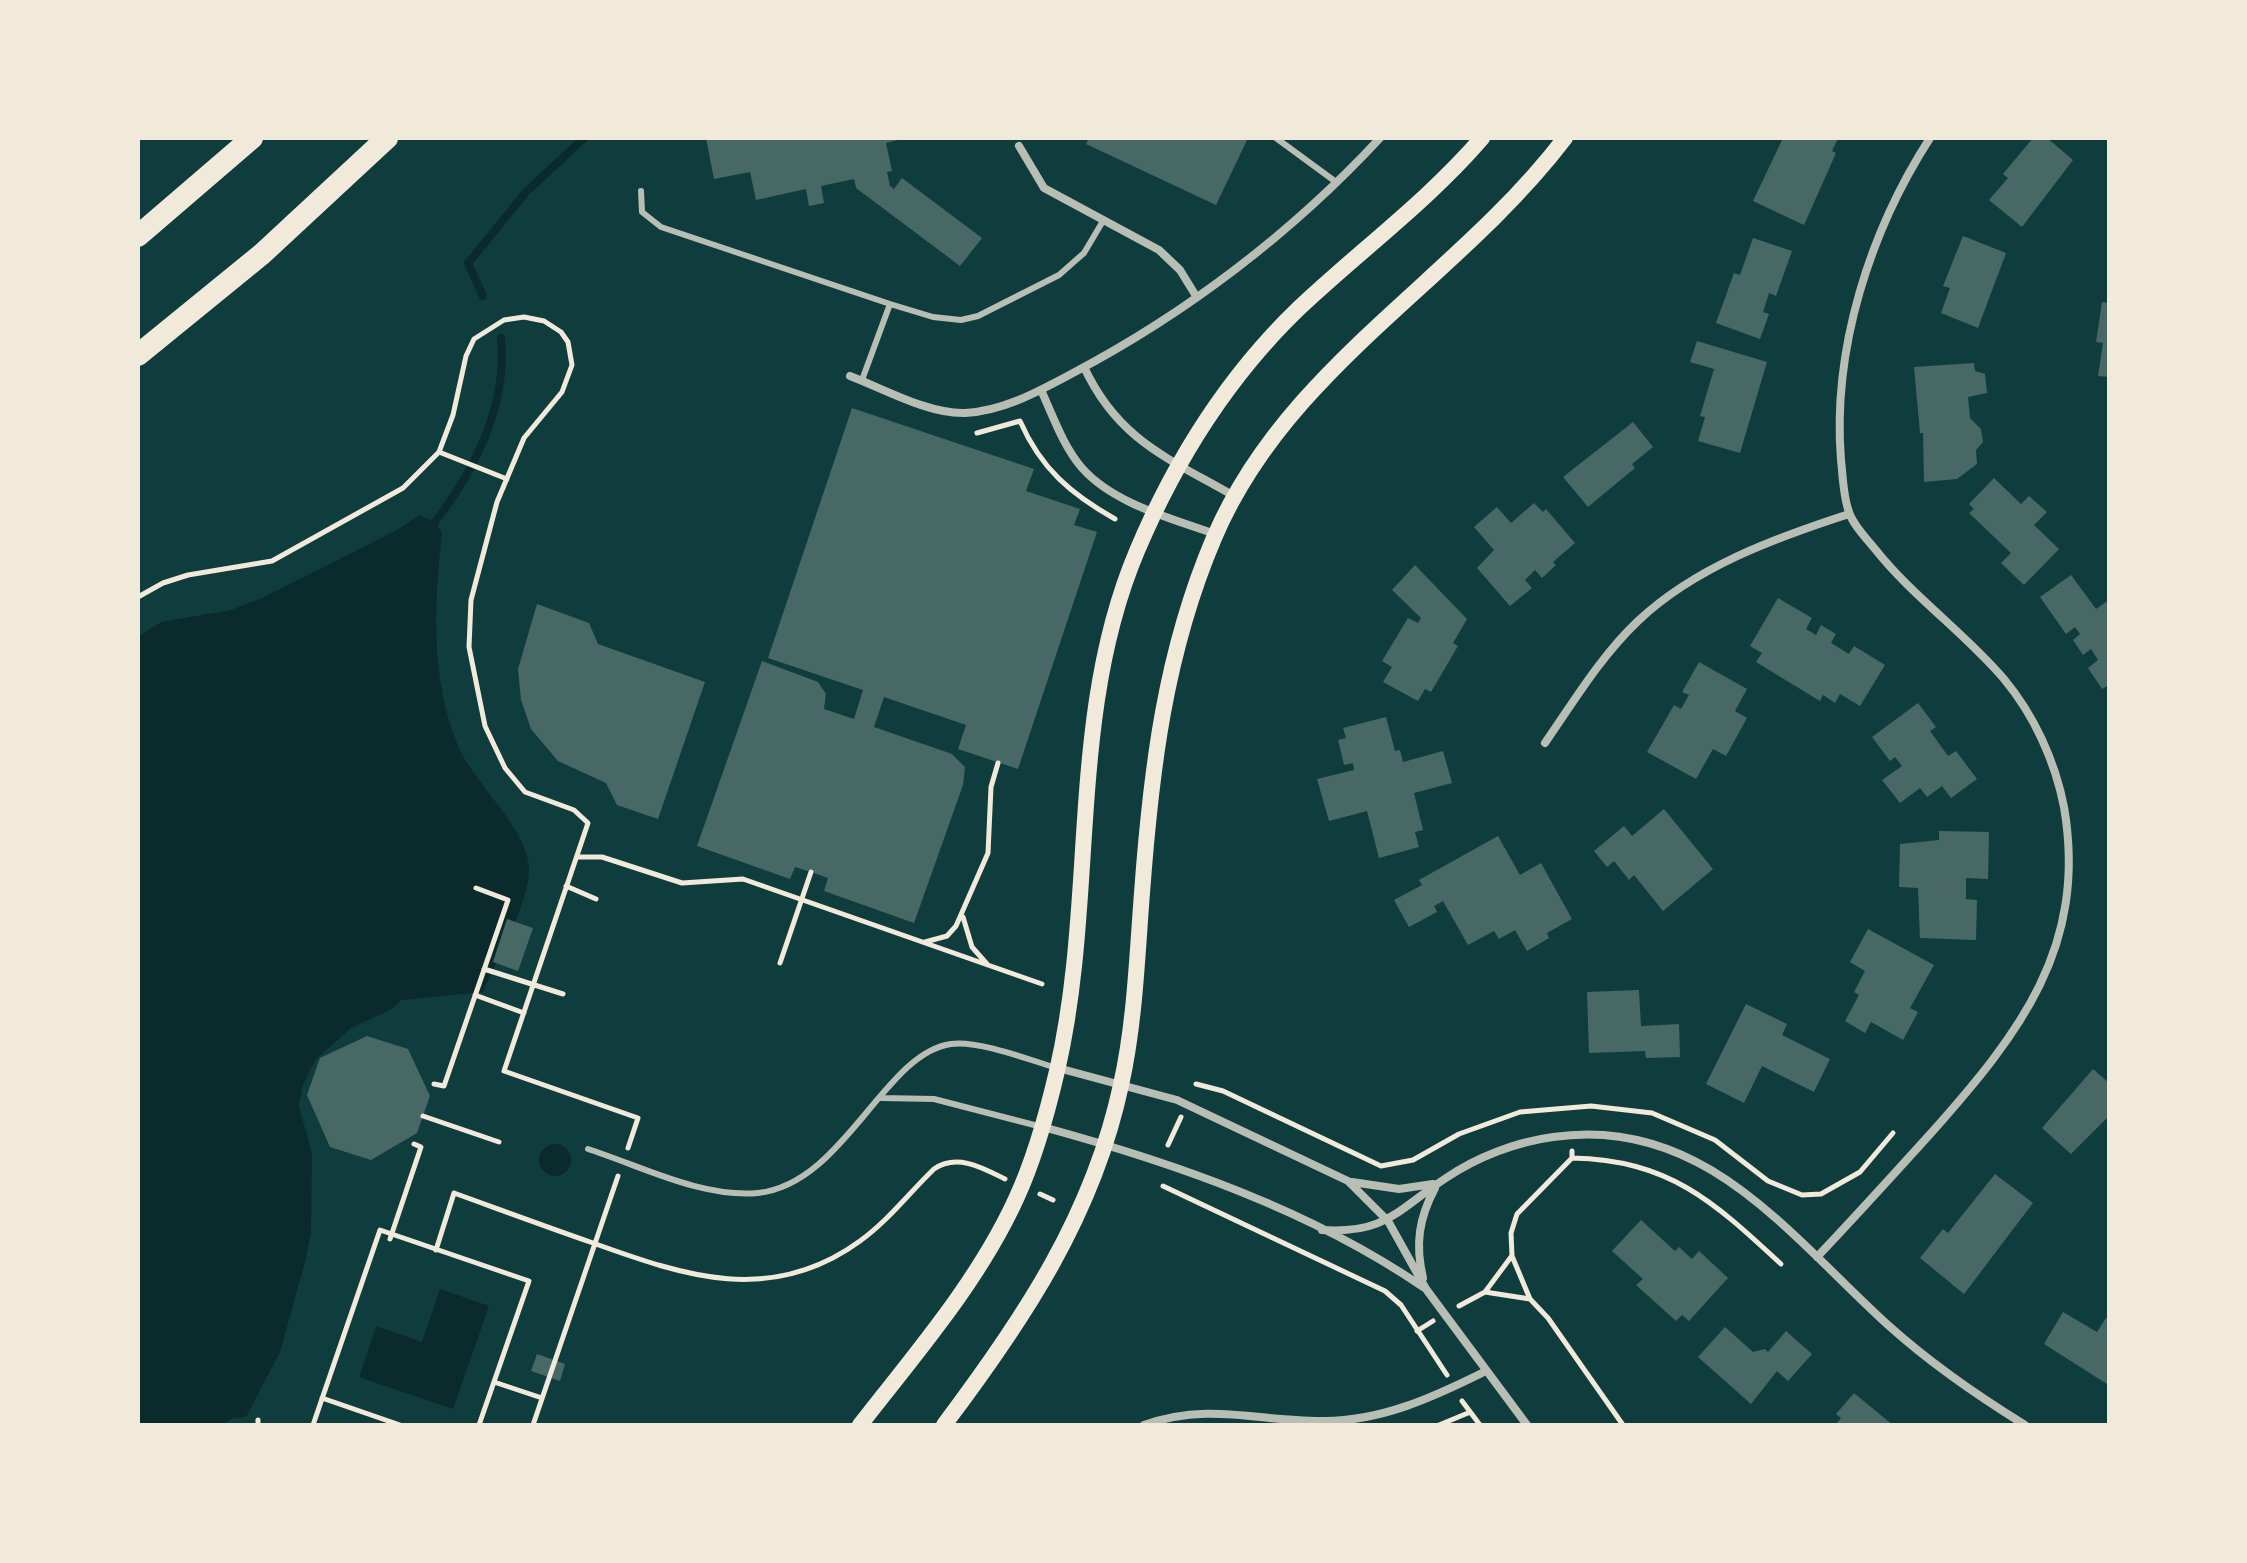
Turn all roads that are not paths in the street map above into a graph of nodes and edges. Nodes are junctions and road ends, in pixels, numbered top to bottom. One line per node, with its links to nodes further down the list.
1 (252, 138): 13 (highway)
2 (387, 138): 16 (highway)
3 (1025, 138): 9 (lane)
4 (1276, 138): 10 (lane)
5 (1380, 138): 10 (street)
6 (1482, 138): 21 (main road)
7 (1565, 138): 22 (main road)
8 (1930, 138): 24 (street)
9 (1018, 142): 12 (street)
10 (1336, 182): 14 (street)
11 (641, 191): 15 (lane)
12 (1103, 221): 14 (street); 15 (lane)
13 (138, 236)
14 (1196, 296): 17 (street)
15 (890, 304): 19 (lane)
16 (138, 355)
17 (1084, 367): 20 (street); 21 (street)
18 (850, 376): 19 (street)
19 (862, 380): 20 (street)
20 (1041, 390): 23 (street)
21 (1179, 464): 22 (street); 23 (main road)
22 (1234, 496): 25 (main road)
23 (1155, 512): 25 (street); 27 (main road)
24 (1849, 514): 26 (street); 37 (street)
25 (1215, 534): 28 (main road)
26 (1545, 743)
27 (1058, 1068): 28 (street); 29 (lane); 30 (main road)
28 (1122, 1082): 31 (main road); 33 (street)
29 (881, 1098): 30 (lane); 32 (lane)
30 (1042, 1127): 31 (street); 40 (main road)
31 (1106, 1144): 36 (street); 41 (main road)
32 (588, 1149)
33 (1348, 1181): 34 (street); 35 (street)
34 (1438, 1184): 35 (street); 37 (street); 38 (street)
35 (1388, 1221): 36 (street); 38 (street)
36 (1322, 1230): 38 (street)
37 (1817, 1257): 44 (street)
38 (1426, 1289): 39 (street)
39 (1486, 1371): 42 (street); 43 (street)
40 (860, 1425)
41 (944, 1425)
42 (1144, 1425)
43 (1527, 1425)
44 (2025, 1425)

